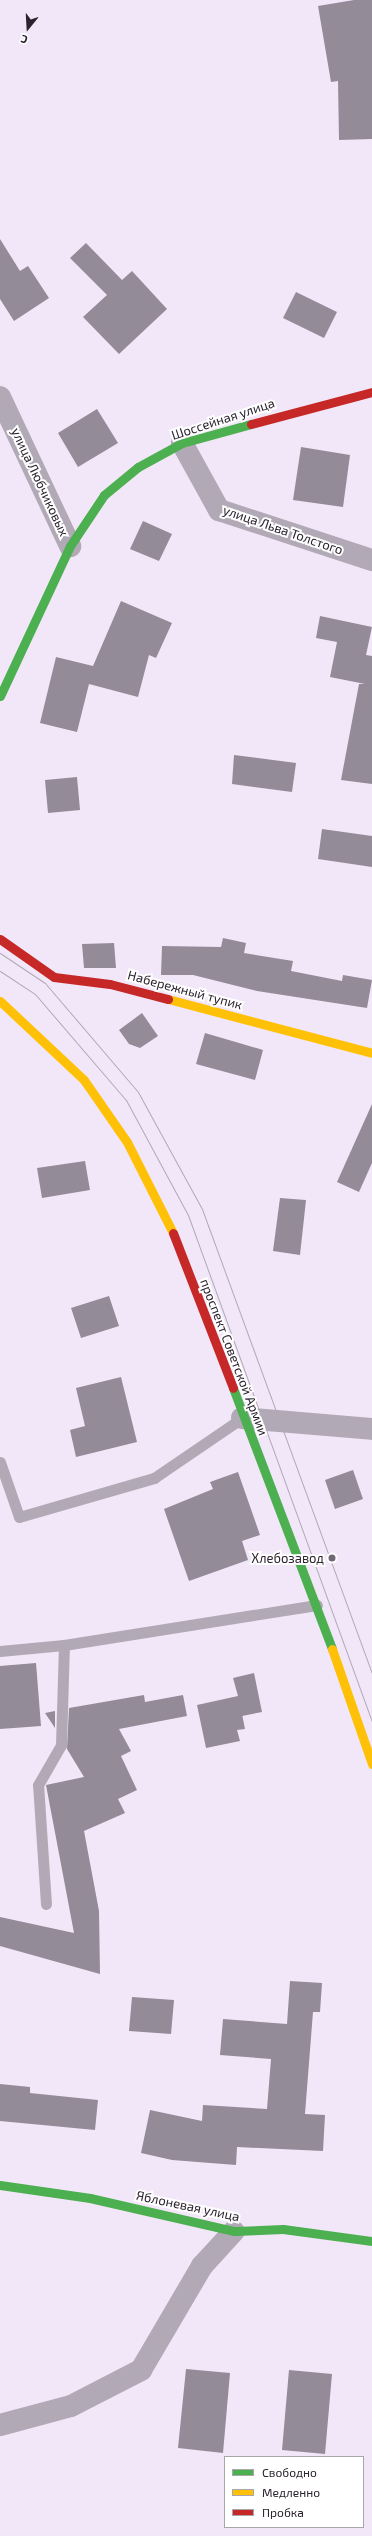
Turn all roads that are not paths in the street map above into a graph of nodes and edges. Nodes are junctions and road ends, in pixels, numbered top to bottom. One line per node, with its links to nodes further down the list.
1 (372, 392): 3 (main road, Шоссейная улица)
2 (0, 397): 4 (street, улица Любчиковых)
3 (182, 443): 4 (main road, Шоссейная улица); 5 (street, улица Льва Толстого)
4 (70, 546): 6 (main road, Шоссейная улица)
5 (372, 560)
6 (0, 696)
7 (0, 939): 9 (main road, Набережный тупик)
8 (0, 1001): 10 (main road, проспект Советской Армии)
9 (372, 1053)
10 (242, 1418): 11 (street); 12 (lane); 13 (main road, проспект Советской Армии)
11 (372, 1429)
12 (0, 1462)
13 (317, 1605): 14 (lane); 16 (main road, проспект Советской Армии)
14 (64, 1645): 15 (lane); 17 (lane)
15 (0, 1651)
16 (372, 1764)
17 (46, 1904)
18 (0, 2185): 19 (main road, Яблоневая улица)
19 (234, 2231): 20 (main road, Яблоневая улица); 21 (street)
20 (372, 2240)
21 (0, 2425)

